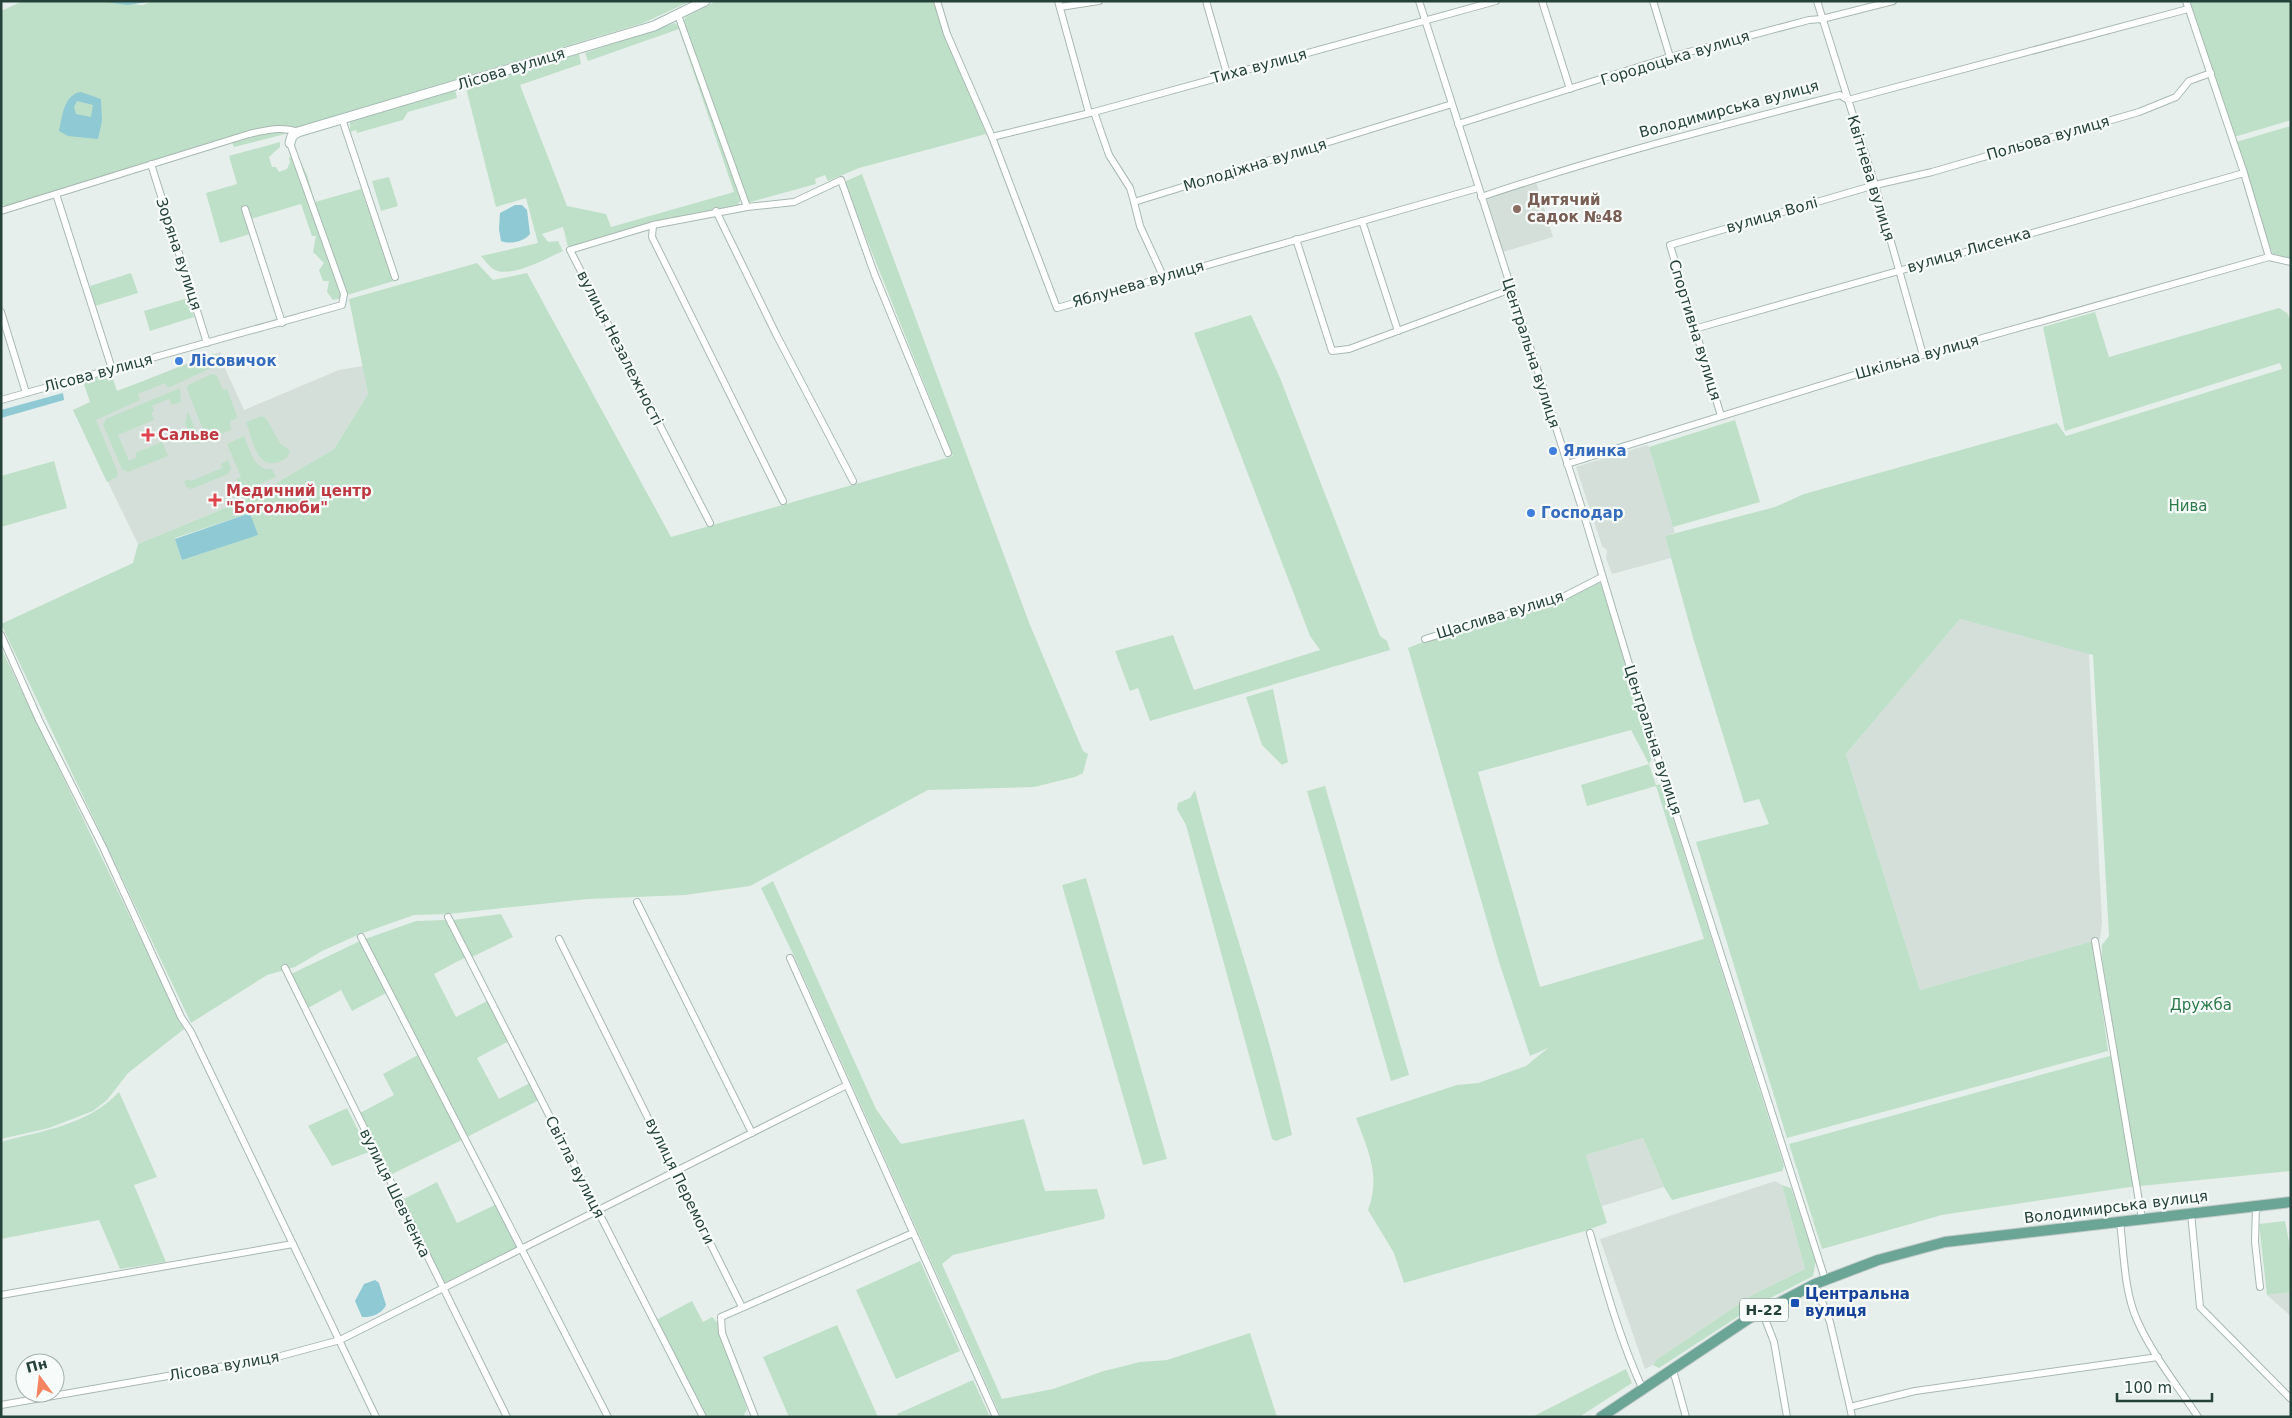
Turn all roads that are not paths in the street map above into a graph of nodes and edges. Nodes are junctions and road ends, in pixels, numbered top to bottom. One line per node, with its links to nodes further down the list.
1 (705, 1): 14 (street, Лісова вулиця)
2 (937, 1): 27 (street, Яблунева вулиця)
3 (1099, 1): 12 (street)
4 (1206, 1): 19 (street)
5 (1420, 1): 16 (street, Центральна вулиця)
6 (1496, 1): 16 (street)
7 (1542, 1): 20 (street)
8 (1653, 1): 17 (street)
9 (1817, 1): 15 (street, Квітнева вулиця)
10 (1893, 1): 15 (street, Городоцька вулиця)
11 (2186, 1): 13 (street)
12 (1059, 4): 23 (street)
13 (2188, 9): 18 (street); 21 (street, Володимирська вулиця)
14 (678, 16): 24 (street, Лісова вулиця); 36 (street)
15 (1822, 19): 17 (street, Городоцька вулиця); 21 (street, Квітнева вулиця)
16 (1426, 22): 19 (street, Тиха вулиця); 22 (street, Центральна вулиця)
17 (1670, 58): 20 (street, Городоцька вулиця)
18 (2212, 73): 30 (street); 31 (street, Польова вулиця)
19 (1227, 74): 23 (street, Тиха вулиця)
20 (1570, 89): 25 (street, Городоцька вулиця)
21 (1848, 100): 31 (street, Квітнева вулиця); 34 (street, Володимирська вулиця)
22 (1452, 104): 25 (street, Центральна вулиця); 35 (street, Молодіжна вулиця)
23 (1092, 113): 27 (street, Тиха вулиця); 35 (street)
24 (342, 119): 26 (street, Лісова вулиця); 47 (street)
25 (1458, 124): 32 (street, Центральна вулиця)
26 (298, 132): 28 (street, Лісова вулиця); 29 (street)
27 (992, 137): 48 (street, Яблунева вулиця)
28 (290, 143): 51 (street, Лісова вулиця)
29 (151, 164): 33 (street); 54 (street, Зоряна вулиця)
30 (2244, 173): 44 (street); 46 (street, вулиця Лисенка)
31 (1875, 185): 43 (street, вулиця Волі); 46 (street, Квітнева вулиця)
32 (1478, 188): 34 (street, Центральна вулиця); 40 (street, Яблунева вулиця)
33 (56, 194): 38 (street); 56 (street)
34 (1481, 197): 49 (street, Центральна вулиця)
35 (1134, 202): 48 (street)
36 (747, 207): 39 (street, вулиця Незалежності); 60 (street, вулиця Незалежності)
37 (245, 208): 51 (street)
38 (1, 211)
39 (716, 211): 41 (street, вулиця Незалежності); 62 (street)
40 (1362, 221): 42 (street, Яблунева вулиця); 53 (street)
41 (653, 224): 63 (street); 64 (street, вулиця Незалежності)
42 (1296, 239): 48 (street, Яблунева вулиця); 53 (street)
43 (1670, 245): 52 (street, Спортивна вулиця)
44 (2269, 257): 45 (street); 55 (street, Шкільна вулиця)
45 (2291, 262)
46 (1898, 270): 52 (street, вулиця Лисенка); 55 (street, Квітнева вулиця)
47 (395, 276)
48 (1163, 276)
49 (1511, 289): 53 (street); 61 (street, Центральна вулиця)
50 (1, 312): 57 (street)
51 (282, 323): 54 (street, Лісова вулиця)
52 (1694, 329): 59 (street, Спортивна вулиця)
53 (1398, 331)
54 (207, 343): 56 (street, Лісова вулиця)
55 (1923, 355): 59 (street, Шкільна вулиця)
56 (112, 369): 57 (street, Лісова вулиця)
57 (26, 393): 58 (street, Лісова вулиця)
58 (1, 400)
59 (1721, 416): 61 (street, Шкільна вулиця)
60 (948, 453)
61 (1567, 464): 65 (street, Центральна вулиця)
62 (853, 481)
63 (783, 501)
64 (710, 523)
65 (1602, 576): 67 (street, Щаслива вулиця); 88 (street, Центральна вулиця)
66 (1, 635): 86 (street)
67 (1425, 639)
68 (637, 902): 76 (street)
69 (448, 917): 80 (street, Світла вулиця)
70 (361, 937): 87 (street)
71 (559, 939): 77 (street, вулиця Перемоги)
72 (2095, 941): 82 (street)
73 (790, 958): 75 (street)
74 (285, 968): 91 (street, вулиця Шевченка)
75 (847, 1085): 76 (street, Лісова вулиця); 84 (street)
76 (752, 1133): 77 (street, Лісова вулиця)
77 (676, 1172): 80 (street, Лісова вулиця); 93 (street, вулиця Перемоги)
78 (2291, 1202): 79 (main road, Володимирська вулиця / Н-22)
79 (2256, 1206): 81 (main road, Володимирська вулиця / Н-22); 90 (street)
80 (597, 1211): 87 (street, Лісова вулиця); 106 (street, Світла вулиця)
81 (2191, 1214): 82 (main road, Володимирська вулиця / Н-22); 99 (street)
82 (2142, 1219): 83 (main road, Володимирська вулиця / Н-22)
83 (2120, 1222): 88 (main road, Володимирська вулиця / Н-22); 96 (street, Володимирська вулиця)
84 (913, 1233): 93 (street); 107 (street)
85 (1590, 1233): 98 (street)
86 (294, 1244): 92 (street); 95 (street)
87 (521, 1249): 91 (street, Лісова вулиця); 105 (street)
88 (1825, 1279): 89 (main road, Н-22)
89 (1815, 1284): 94 (main road, Н-22); 101 (street)
90 (2260, 1287)
91 (442, 1289): 95 (street, Лісова вулиця); 104 (street, вулиця Шевченка)
92 (1, 1295)
93 (742, 1307): 102 (street)
94 (1762, 1311): 97 (main road, Н-22); 110 (street)
95 (340, 1340): 100 (street, Лісова вулиця); 103 (street)
96 (2158, 1358): 101 (street); 112 (street, Володимирська вулиця)
97 (1673, 1370): 98 (main road, Н-22); 109 (street)
98 (1643, 1390): 108 (main road, Н-22)
99 (2291, 1399)
100 (1, 1405)
101 (1850, 1407): 111 (street)
102 (753, 1416)
103 (376, 1417)
104 (507, 1417)
105 (608, 1417)
106 (702, 1417)
107 (996, 1417)
108 (1601, 1417)
109 (1686, 1417)
110 (1787, 1417)
111 (1852, 1417)
112 (2198, 1417)

